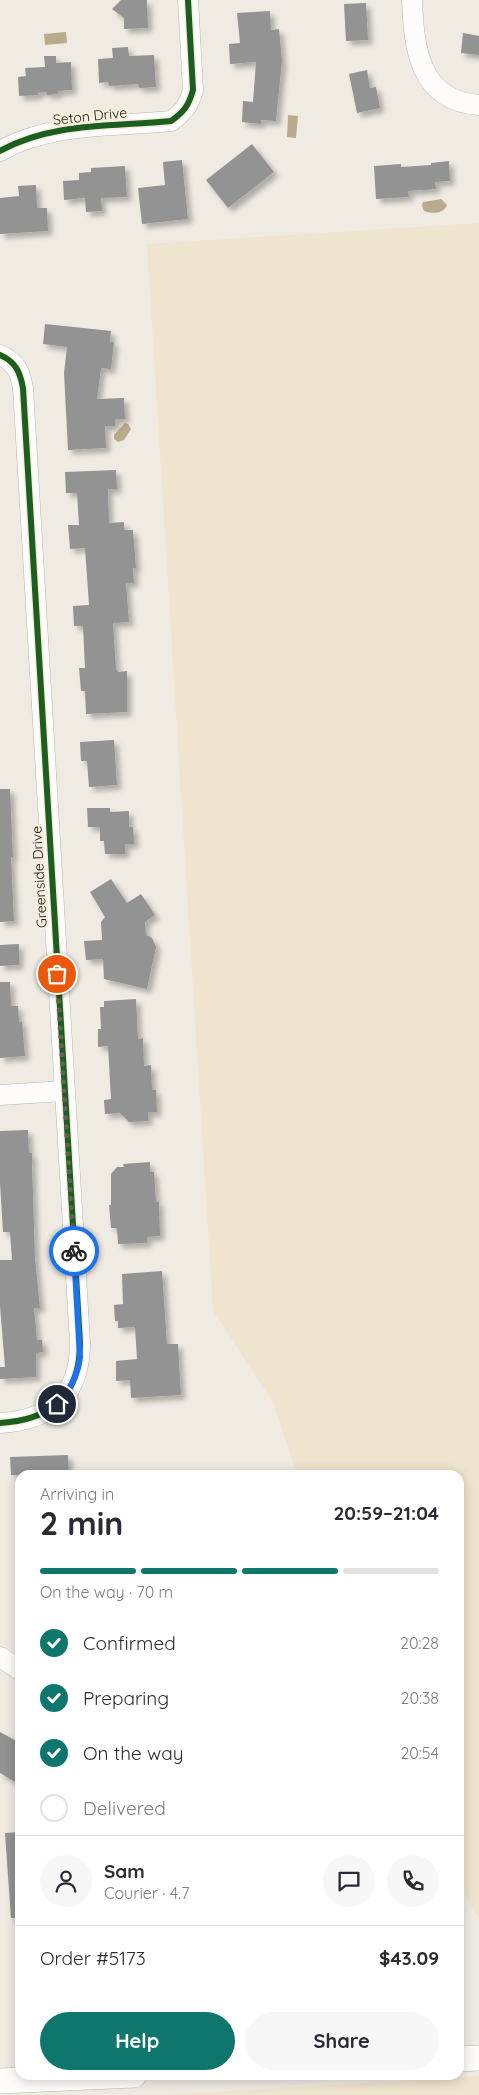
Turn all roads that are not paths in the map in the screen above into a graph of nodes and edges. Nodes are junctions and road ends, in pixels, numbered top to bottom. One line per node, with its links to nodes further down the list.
1 (188, 0): 4 (street, Seton Drive)
2 (412, 0): 3 (street)
3 (479, 105)
4 (0, 151)
5 (6, 358): 6 (street, Greenside Drive)
6 (64, 1091): 7 (street); 8 (street, Greenside Drive)
7 (0, 1095)
8 (0, 1423)
9 (0, 1657): 10 (street)
10 (15, 1667)
11 (479, 2058): 12 (main road)
12 (464, 2059)
13 (53, 2080): 14 (main road)
14 (4, 2083)

